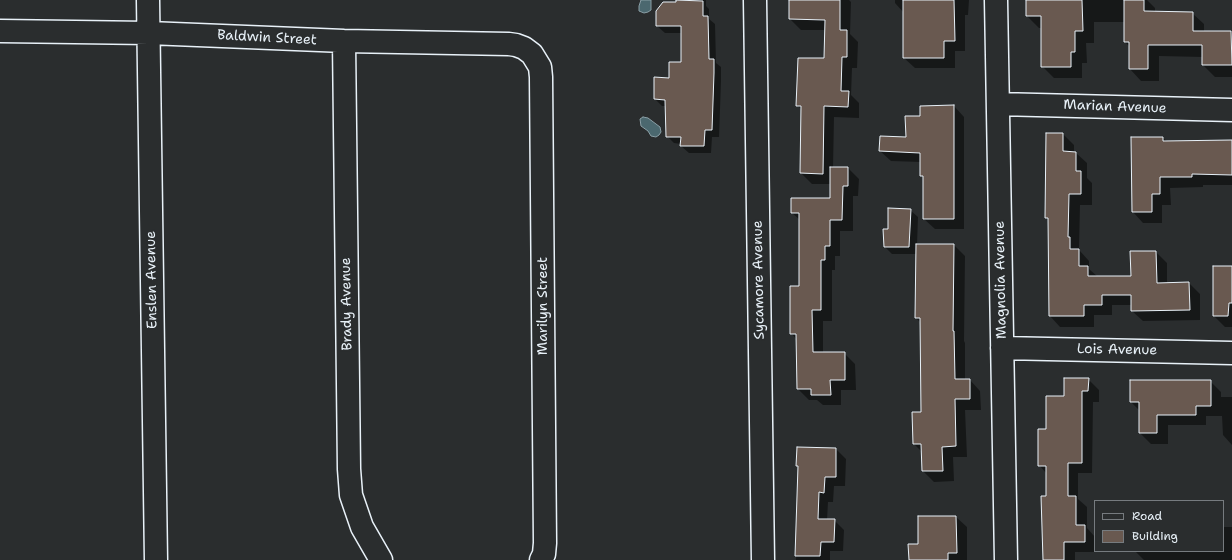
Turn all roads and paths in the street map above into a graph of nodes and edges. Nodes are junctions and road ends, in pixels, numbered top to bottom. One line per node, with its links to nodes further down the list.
1 (148, 0): 5 (street, Enslen Avenue)
2 (755, 0): 15 (street, Sycamore Avenue)
3 (996, 0): 8 (street, Magnolia Avenue)
4 (0, 31): 5 (street, Baldwin Street)
5 (149, 33): 6 (street, Baldwin Street); 12 (street, Enslen Avenue)
6 (344, 41): 7 (street, Baldwin Street); 13 (street, Brady Avenue)
7 (532, 54): 14 (street, Marilyn Street)
8 (998, 104): 9 (street, Marian Avenue); 10 (street, Magnolia Avenue)
9 (1232, 110)
10 (1002, 348): 11 (street, Lois Avenue); 16 (street, Magnolia Avenue)
11 (1232, 353)
12 (156, 560)
13 (381, 560)
14 (541, 560)
15 (763, 560)
16 (1006, 560)

